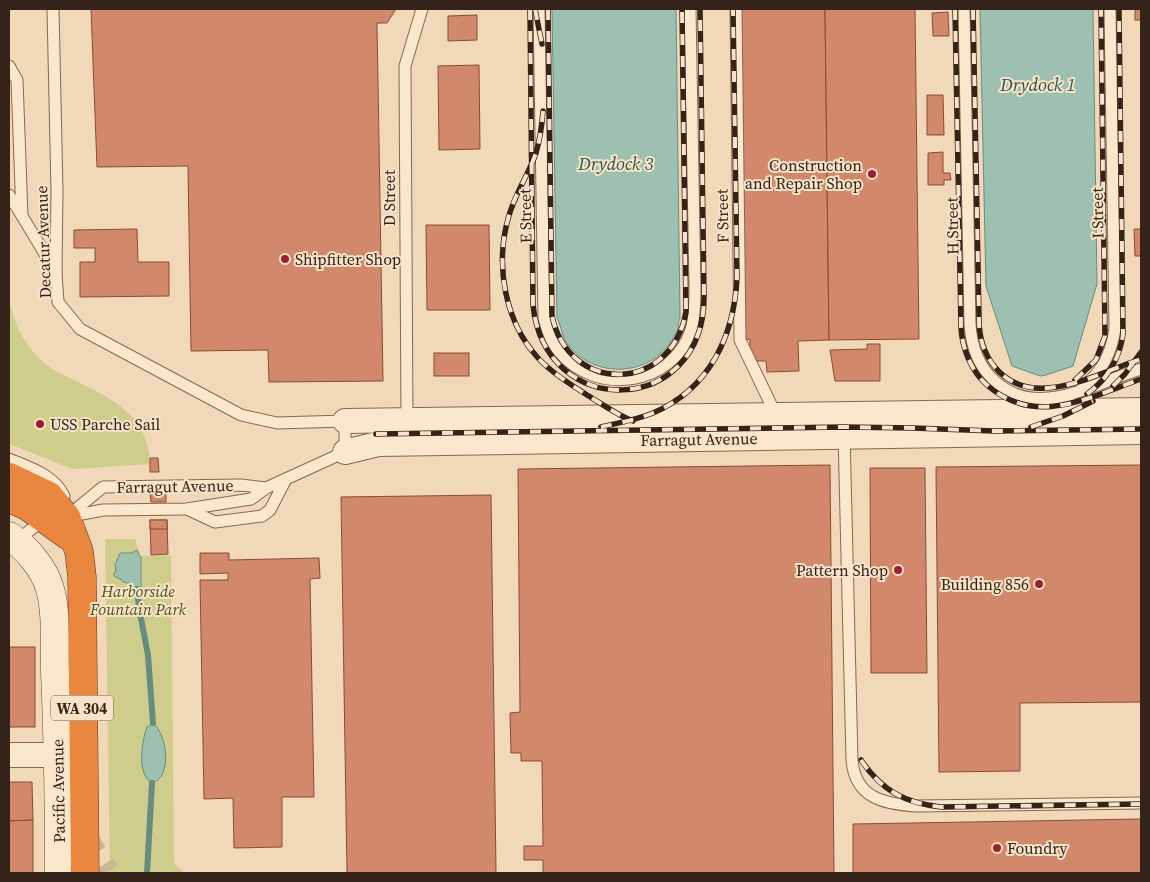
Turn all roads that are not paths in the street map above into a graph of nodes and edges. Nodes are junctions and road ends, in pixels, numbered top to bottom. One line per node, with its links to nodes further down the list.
1 (52, 9): 11 (lane, Decatur Avenue)
2 (422, 9): 16 (lane, D Street)
3 (539, 9): 4 (lane, E Street)
4 (690, 9)
5 (736, 9): 15 (lane, F Street)
6 (964, 9): 13 (lane, H Street)
7 (1110, 9): 13 (lane, I Street)
8 (9, 66): 10 (lane)
9 (9, 195): 10 (lane)
10 (22, 216): 11 (lane)
11 (56, 273): 17 (lane, Decatur Avenue)
12 (1141, 369): 13 (lane)
13 (1066, 395)
14 (1141, 410): 18 (street, Farragut Avenue)
15 (776, 415): 16 (street, Farragut Avenue); 18 (street, Farragut Avenue)
16 (407, 420): 17 (street, Farragut Avenue)
17 (345, 421): 20 (lane)
18 (843, 425): 19 (street, Farragut Avenue); 20 (street, Farragut Avenue); 31 (lane)
19 (1141, 432)
20 (346, 452): 23 (lane, Farragut Avenue)
21 (9, 459): 28 (lane)
22 (9, 477): 28 (highway)
23 (286, 479): 24 (lane, Farragut Avenue); 26 (lane)
24 (266, 488): 26 (lane, Farragut Avenue); 28 (lane, Farragut Avenue)
25 (9, 498): 28 (highway)
26 (187, 509): 28 (lane, Farragut Avenue)
27 (9, 514): 28 (highway)
28 (35, 529): 29 (main road, Pacific Avenue); 33 (highway, Pacific Avenue / WA 304)
29 (58, 754): 30 (street); 32 (main road, Pacific Avenue)
30 (9, 755)
31 (1141, 803)
32 (60, 873)
33 (85, 873)

